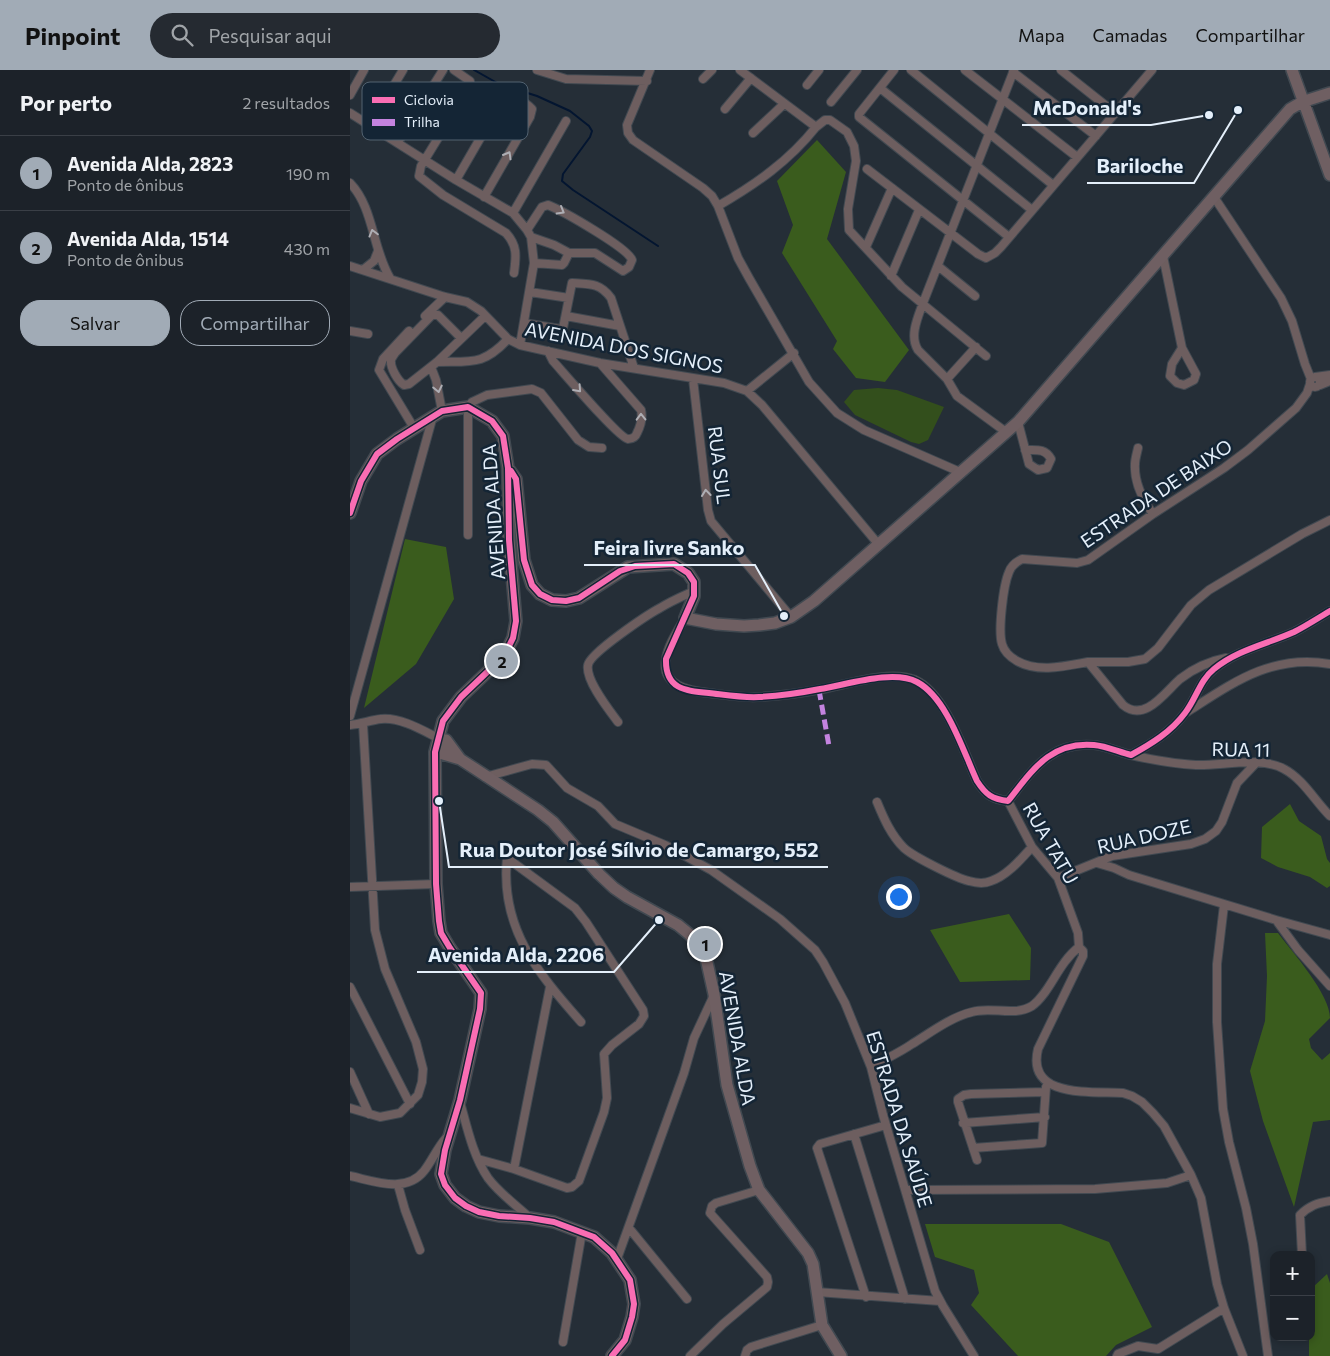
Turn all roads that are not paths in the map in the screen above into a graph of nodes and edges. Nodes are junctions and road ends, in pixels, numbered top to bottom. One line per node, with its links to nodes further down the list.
1 (364, 70): 27 (street)
2 (403, 70): 21 (street)
3 (443, 70): 22 (street)
4 (454, 70): 23 (street)
5 (537, 70): 20 (street)
6 (650, 70): 20 (street)
7 (712, 70): 19 (street)
8 (740, 70): 18 (street)
9 (819, 70): 24 (street)
10 (857, 70): 29 (street)
11 (894, 70): 25 (street)
12 (911, 70): 40 (street)
13 (965, 70): 28 (street)
14 (1013, 70): 28 (street); 42 (street)
15 (1061, 70): 35 (street)
16 (1152, 70): 35 (street)
17 (1292, 70): 30 (street)
18 (751, 78): 31 (street); 33 (street)
19 (703, 79)
20 (647, 80): 60 (street)
21 (396, 82)
22 (436, 82)
23 (470, 82)
24 (807, 85)
25 (880, 88): 50 (street); 59 (street)
26 (1330, 93): 30 (street)
27 (350, 95)
28 (1002, 99): 40 (street); 48 (street)
29 (831, 102)
30 (1302, 102): 52 (street); 57 (street)
31 (784, 104): 39 (street); 41 (street)
32 (528, 106): 37 (street, one-way to 32)
33 (724, 109)
34 (350, 112): 36 (street)
35 (1115, 113): 42 (street)
36 (362, 119)
37 (528, 121)
38 (566, 121): 63 (street)
39 (816, 127): 60 (street); 67 (street)
40 (988, 132): 50 (street); 55 (street)
41 (752, 133)
42 (1096, 136): 48 (street)
43 (395, 140): 47 (street)
44 (437, 140): 49 (street)
45 (479, 140): 53 (street, one-way to 53)
46 (517, 140): 58 (street, one-way to 46)
47 (398, 142): 49 (street)
48 (1077, 157): 55 (street)
49 (425, 160): 53 (street); 75 (street)
50 (976, 165): 59 (street); 62 (street)
51 (867, 169): 56 (street)
52 (1330, 175)
53 (456, 180): 58 (street)
54 (350, 183): 68 (street, one-way to 54)
55 (1053, 184): 62 (street)
56 (892, 188): 61 (street); 67 (street)
57 (1214, 197): 70 (street); 104 (street)
58 (484, 198): 63 (street)
59 (964, 199): 64 (street); 66 (street)
60 (718, 206): 95 (street)
61 (919, 210): 64 (street); 76 (street)
62 (1032, 210): 66 (street)
63 (513, 213): 65 (street)
64 (951, 232): 66 (street); 73 (street)
65 (529, 233): 69 (street); 69 (street, one-way to 69); 71 (street)
66 (1009, 237)
67 (866, 247): 76 (street)
68 (378, 251): 74 (street); 77 (street)
69 (569, 253): 71 (street)
70 (1163, 256): 93 (street); 108 (street)
71 (534, 263): 78 (street)
72 (350, 266): 74 (street, AVENIDA DOS SIGNOS)
73 (938, 266): 79 (street); 82 (street)
74 (364, 269): 77 (street, AVENIDA DOS SIGNOS)
75 (514, 273)
76 (892, 276): 82 (street)
77 (390, 278): 80 (street, AVENIDA DOS SIGNOS)
78 (530, 292): 81 (street); 85 (street)
79 (975, 296)
80 (445, 297): 83 (street, AVENIDA DOS SIGNOS); 109 (street)
81 (568, 298): 84 (street); 86 (street)
82 (923, 303): 92 (street); 102 (street)
83 (485, 316): 89 (street); 90 (street, AVENIDA DOS SIGNOS)
84 (566, 316): 85 (street); 86 (street)
85 (524, 323): 91 (street)
86 (620, 326): 99 (street)
87 (350, 331): 88 (street)
88 (368, 334)
89 (461, 338): 98 (street); 98 (street)
90 (508, 339): 91 (street, AVENIDA DOS SIGNOS); 98 (street)
91 (520, 345): 94 (street, AVENIDA DOS SIGNOS)
92 (976, 347): 96 (street); 102 (street)
93 (1182, 348): 93 (street)
94 (548, 351): 97 (street, AVENIDA DOS SIGNOS); 97 (street, one-way to 97)
95 (794, 353): 105 (street); 115 (street)
96 (986, 356)
97 (600, 363): 99 (street, AVENIDA DOS SIGNOS)
98 (434, 365): 107 (street, one-way to 107)
99 (634, 368): 101 (street, AVENIDA DOS SIGNOS)
100 (1330, 375): 104 (street)
101 (693, 379): 105 (street, AVENIDA DOS SIGNOS); 123 (street, RUA SUL, one-way to 101)
102 (947, 379): 110 (street)
103 (1330, 381): 104 (street)
104 (1315, 382): 117 (street, ESTRADA DE BAIXO)
105 (747, 391): 120 (street, AVENIDA DOS SIGNOS)
106 (468, 408): 107 (street); 111 (street); 114 (street, AVENIDA ALDA); 119 (street)
107 (437, 414): 109 (street); 129 (street)
108 (1018, 422): 110 (street); 113 (street)
109 (414, 428): 116 (street)
110 (1006, 432): 115 (street)
111 (602, 448)
112 (1138, 448): 117 (street)
113 (1025, 450)
114 (508, 468): 121 (street); 133 (street, AVENIDA ALDA)
115 (960, 472): 120 (street)
116 (350, 513)
117 (1153, 514): 126 (street, ESTRADA DE BAIXO)
118 (1330, 520): 126 (street, ESTRADA DE BAIXO)
119 (468, 535)
120 (879, 545): 123 (street)
121 (694, 591): 124 (street); 130 (street)
122 (1330, 610): 125 (street)
123 (790, 617): 124 (street)
124 (685, 618): 137 (street)
125 (1230, 657): 126 (street); 128 (street)
126 (1088, 662)
127 (1330, 664): 128 (street)
128 (1185, 714): 134 (street)
129 (350, 716)
130 (618, 722)
131 (363, 724): 132 (street); 133 (street); 144 (street)
132 (350, 726)
133 (441, 744): 136 (street, AVENIDA ALDA); 143 (street, AVENIDA ALDA)
134 (1131, 755): 135 (street, RUA 11); 137 (street, RUA 11)
135 (1256, 763): 139 (street, RUA 11); 141 (street, RUA DOZE)
136 (485, 777): 153 (street, AVENIDA ALDA); 155 (street, ESTRADA DA SAÚDE)
137 (1008, 801): 140 (street, RUA TATU)
138 (877, 802): 140 (street)
139 (1330, 816)
140 (1032, 847): 142 (street, RUA TATU)
141 (1097, 863): 142 (street, RUA DOZE); 146 (street)
142 (1058, 878): 149 (street, RUA TATU)
143 (436, 884): 144 (street); 159 (street)
144 (372, 886): 145 (street); 160 (street)
145 (350, 887)
146 (1224, 905): 147 (street); 200 (street)
147 (1276, 920): 148 (street); 150 (street)
148 (1330, 935)
149 (1080, 947): 155 (street); 157 (street)
150 (1330, 986)
151 (350, 987): 160 (street)
152 (550, 987): 154 (street); 171 (street); 171 (street)
153 (714, 994): 175 (street, AVENIDA ALDA); 179 (street)
154 (581, 1022)
155 (872, 1067): 165 (street, ESTRADA DA SAÚDE)
156 (350, 1072): 162 (street)
157 (1046, 1083): 158 (street); 172 (street)
158 (1045, 1092): 163 (street); 164 (street)
159 (460, 1100): 167 (street); 169 (street)
160 (410, 1104): 162 (street)
161 (350, 1108): 162 (street)
162 (369, 1114)
163 (1045, 1117): 164 (street); 168 (street)
164 (963, 1123): 168 (street)
165 (886, 1125): 166 (street); 176 (street, ESTRADA DA SAÚDE)
166 (854, 1134): 185 (street); 187 (street)
167 (449, 1135): 174 (street); 178 (street)
168 (973, 1148): 170 (street)
169 (478, 1159): 171 (street); 178 (street)
170 (977, 1160)
171 (514, 1169)
172 (1191, 1175): 176 (street); 189 (street)
173 (350, 1176): 174 (street)
174 (398, 1184): 181 (street)
175 (759, 1190): 184 (street, AVENIDA ALDA); 194 (street)
176 (906, 1190): 188 (street, ESTRADA DA SAÚDE)
177 (1330, 1201): 182 (street)
178 (530, 1218): 180 (street)
179 (629, 1228): 183 (street); 186 (street)
180 (582, 1232): 183 (street); 191 (street)
181 (420, 1250)
182 (1302, 1251)
183 (617, 1259): 193 (street)
184 (818, 1292): 185 (street); 190 (street, AVENIDA ALDA)
185 (866, 1297): 187 (street)
186 (687, 1299)
187 (905, 1299): 188 (street)
188 (940, 1301): 197 (street, ESTRADA DA SAÚDE)
189 (1224, 1308): 192 (street); 199 (street)
190 (822, 1325): 195 (street); 196 (street, AVENIDA ALDA)
191 (564, 1342)
192 (1157, 1352): 198 (street)
193 (612, 1356)
194 (690, 1356)
195 (745, 1356)
196 (841, 1356)
197 (974, 1356)
198 (1117, 1356)
199 (1244, 1356)
200 (1268, 1356)

